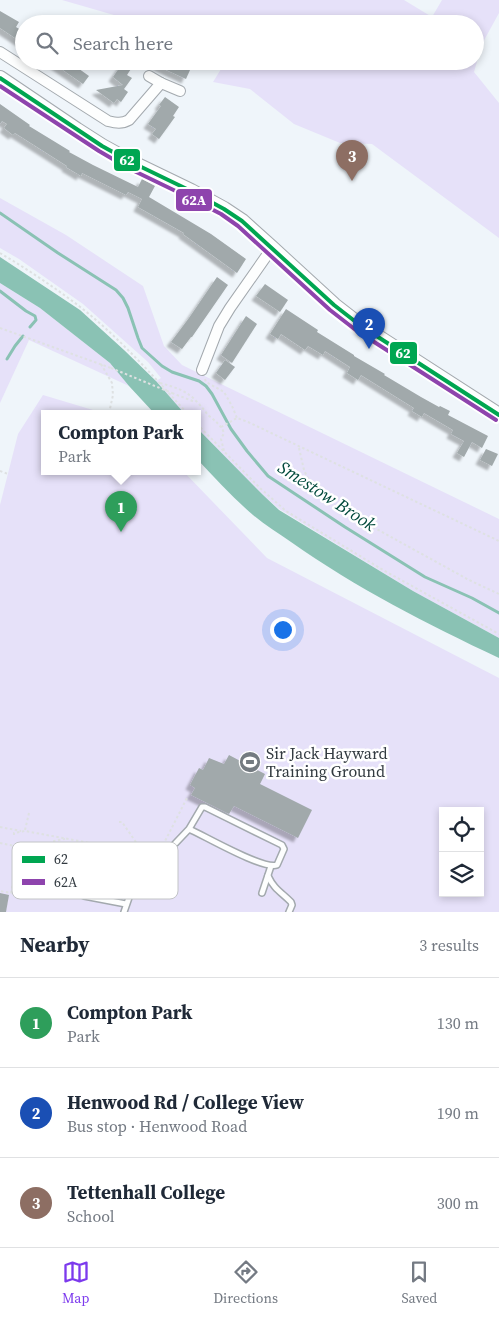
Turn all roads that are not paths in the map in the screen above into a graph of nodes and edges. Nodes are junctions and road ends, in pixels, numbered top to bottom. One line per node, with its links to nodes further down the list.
1 (0, 52): 2 (street)
2 (15, 62)
3 (28, 70): 6 (street)
4 (149, 76): 6 (street)
5 (0, 78): 8 (main road)
6 (161, 83): 7 (street)
7 (180, 91)
8 (272, 248): 9 (street); 10 (main road)
9 (202, 370)
10 (499, 415)
11 (189, 829): 12 (lane); 13 (lane); 13 (lane)
12 (176, 842)
13 (271, 866): 14 (lane)
14 (268, 876): 15 (lane); 20 (lane)
15 (262, 893)
16 (100, 899): 18 (lane)
17 (128, 899): 18 (lane)
18 (126, 904): 19 (lane)
19 (124, 912)
20 (288, 912)

